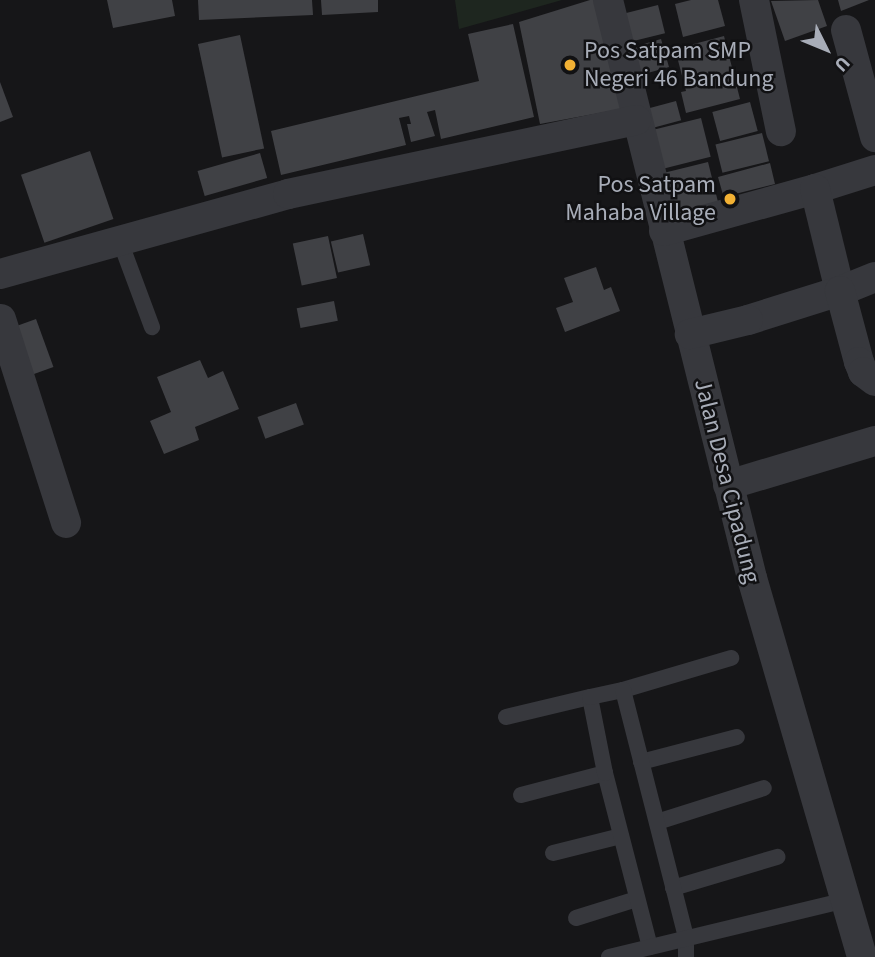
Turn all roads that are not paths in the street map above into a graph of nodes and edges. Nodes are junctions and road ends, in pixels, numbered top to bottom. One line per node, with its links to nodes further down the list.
1 (608, 0): 4 (street, Jalan Desa Cipadung)
2 (754, 0): 5 (street)
3 (846, 30): 6 (street)
4 (635, 120): 9 (street, Jalan Desa Cipadung); 10 (street)
5 (781, 131)
6 (875, 137)
7 (875, 170): 8 (street)
8 (815, 189): 9 (street); 13 (street)
9 (664, 231): 16 (street, Jalan Desa Cipadung)
10 (120, 241): 11 (street); 15 (lane)
11 (0, 276): 14 (street)
12 (875, 277): 13 (street)
13 (840, 290): 16 (street); 17 (street)
14 (0, 320): 20 (street)
15 (152, 327)
16 (690, 334): 19 (street, Jalan Desa Cipadung)
17 (875, 381)
18 (875, 441): 19 (street)
19 (728, 485): 36 (street, Jalan Desa Cipadung)
20 (66, 523)
21 (731, 658): 22 (lane)
22 (623, 690): 23 (lane); 26 (lane)
23 (590, 697): 24 (lane); 27 (lane)
24 (506, 717)
25 (737, 737): 26 (lane)
26 (642, 762): 30 (lane)
27 (604, 773): 29 (lane); 31 (lane)
28 (764, 788): 30 (lane)
29 (521, 795)
30 (657, 822): 34 (lane)
31 (621, 836): 32 (lane); 35 (lane)
32 (553, 853)
33 (777, 856): 34 (lane)
34 (673, 888): 38 (lane)
35 (637, 899): 37 (lane); 39 (lane)
36 (846, 900): 38 (lane); 42 (street, Jalan Desa Cipadung)
37 (576, 918)
38 (686, 938): 39 (lane); 41 (lane)
39 (650, 947): 40 (lane)
40 (609, 957)
41 (685, 957)
42 (862, 957)

